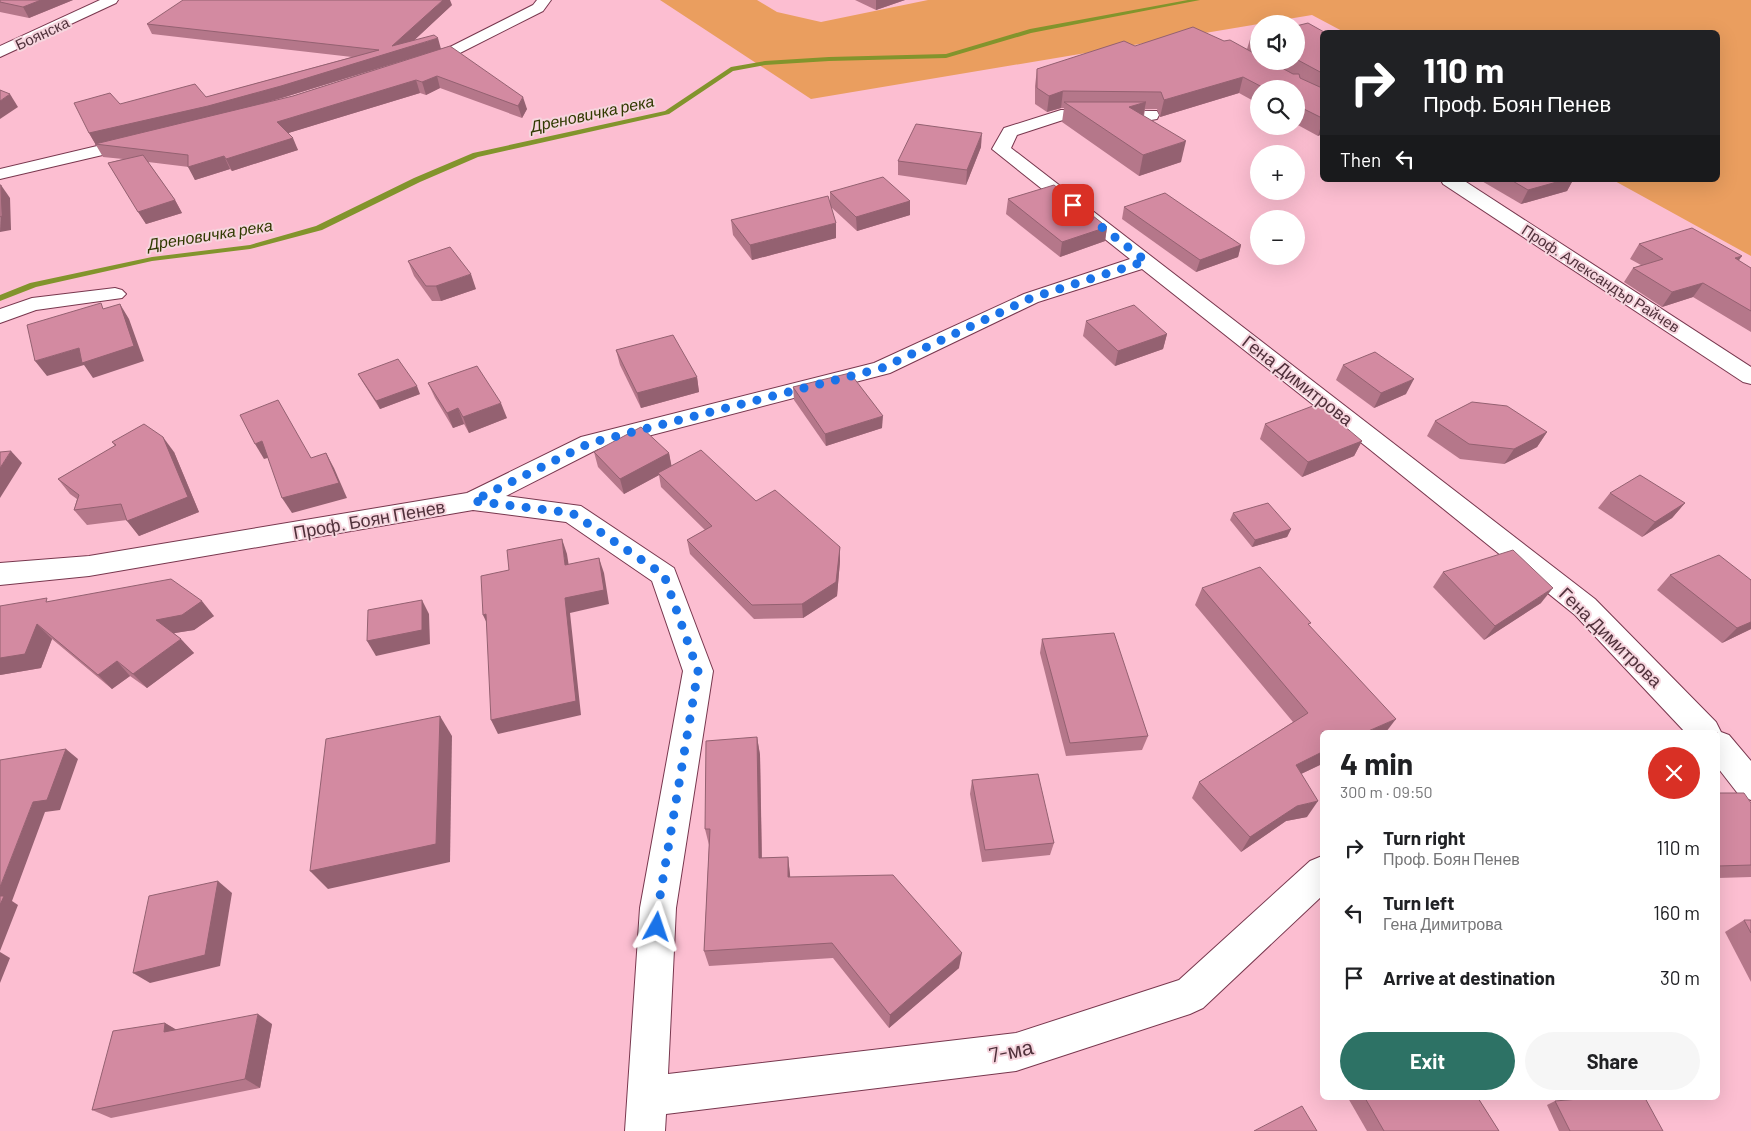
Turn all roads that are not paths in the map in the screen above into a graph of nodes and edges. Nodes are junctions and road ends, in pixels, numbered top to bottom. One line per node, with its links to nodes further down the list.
1 (111, 0): 3 (street, Боянска)
2 (544, 0): 4 (street)
3 (0, 52)
4 (406, 67)
5 (1151, 115): 9 (street, Гена Димитрова)
6 (151, 139): 7 (street)
7 (0, 174)
8 (1453, 182): 12 (street, Проф. Александър Райчев)
9 (1146, 261): 13 (street, Проф. Боян Пенев); 15 (street, Гена Димитрова)
10 (115, 294): 11 (street)
11 (0, 317)
12 (1751, 377)
13 (473, 501): 14 (street, Проф. Боян Пенев); 17 (street)
14 (0, 574)
15 (1703, 730)
16 (1320, 876): 17 (street, 7-ма)
17 (646, 1114)

